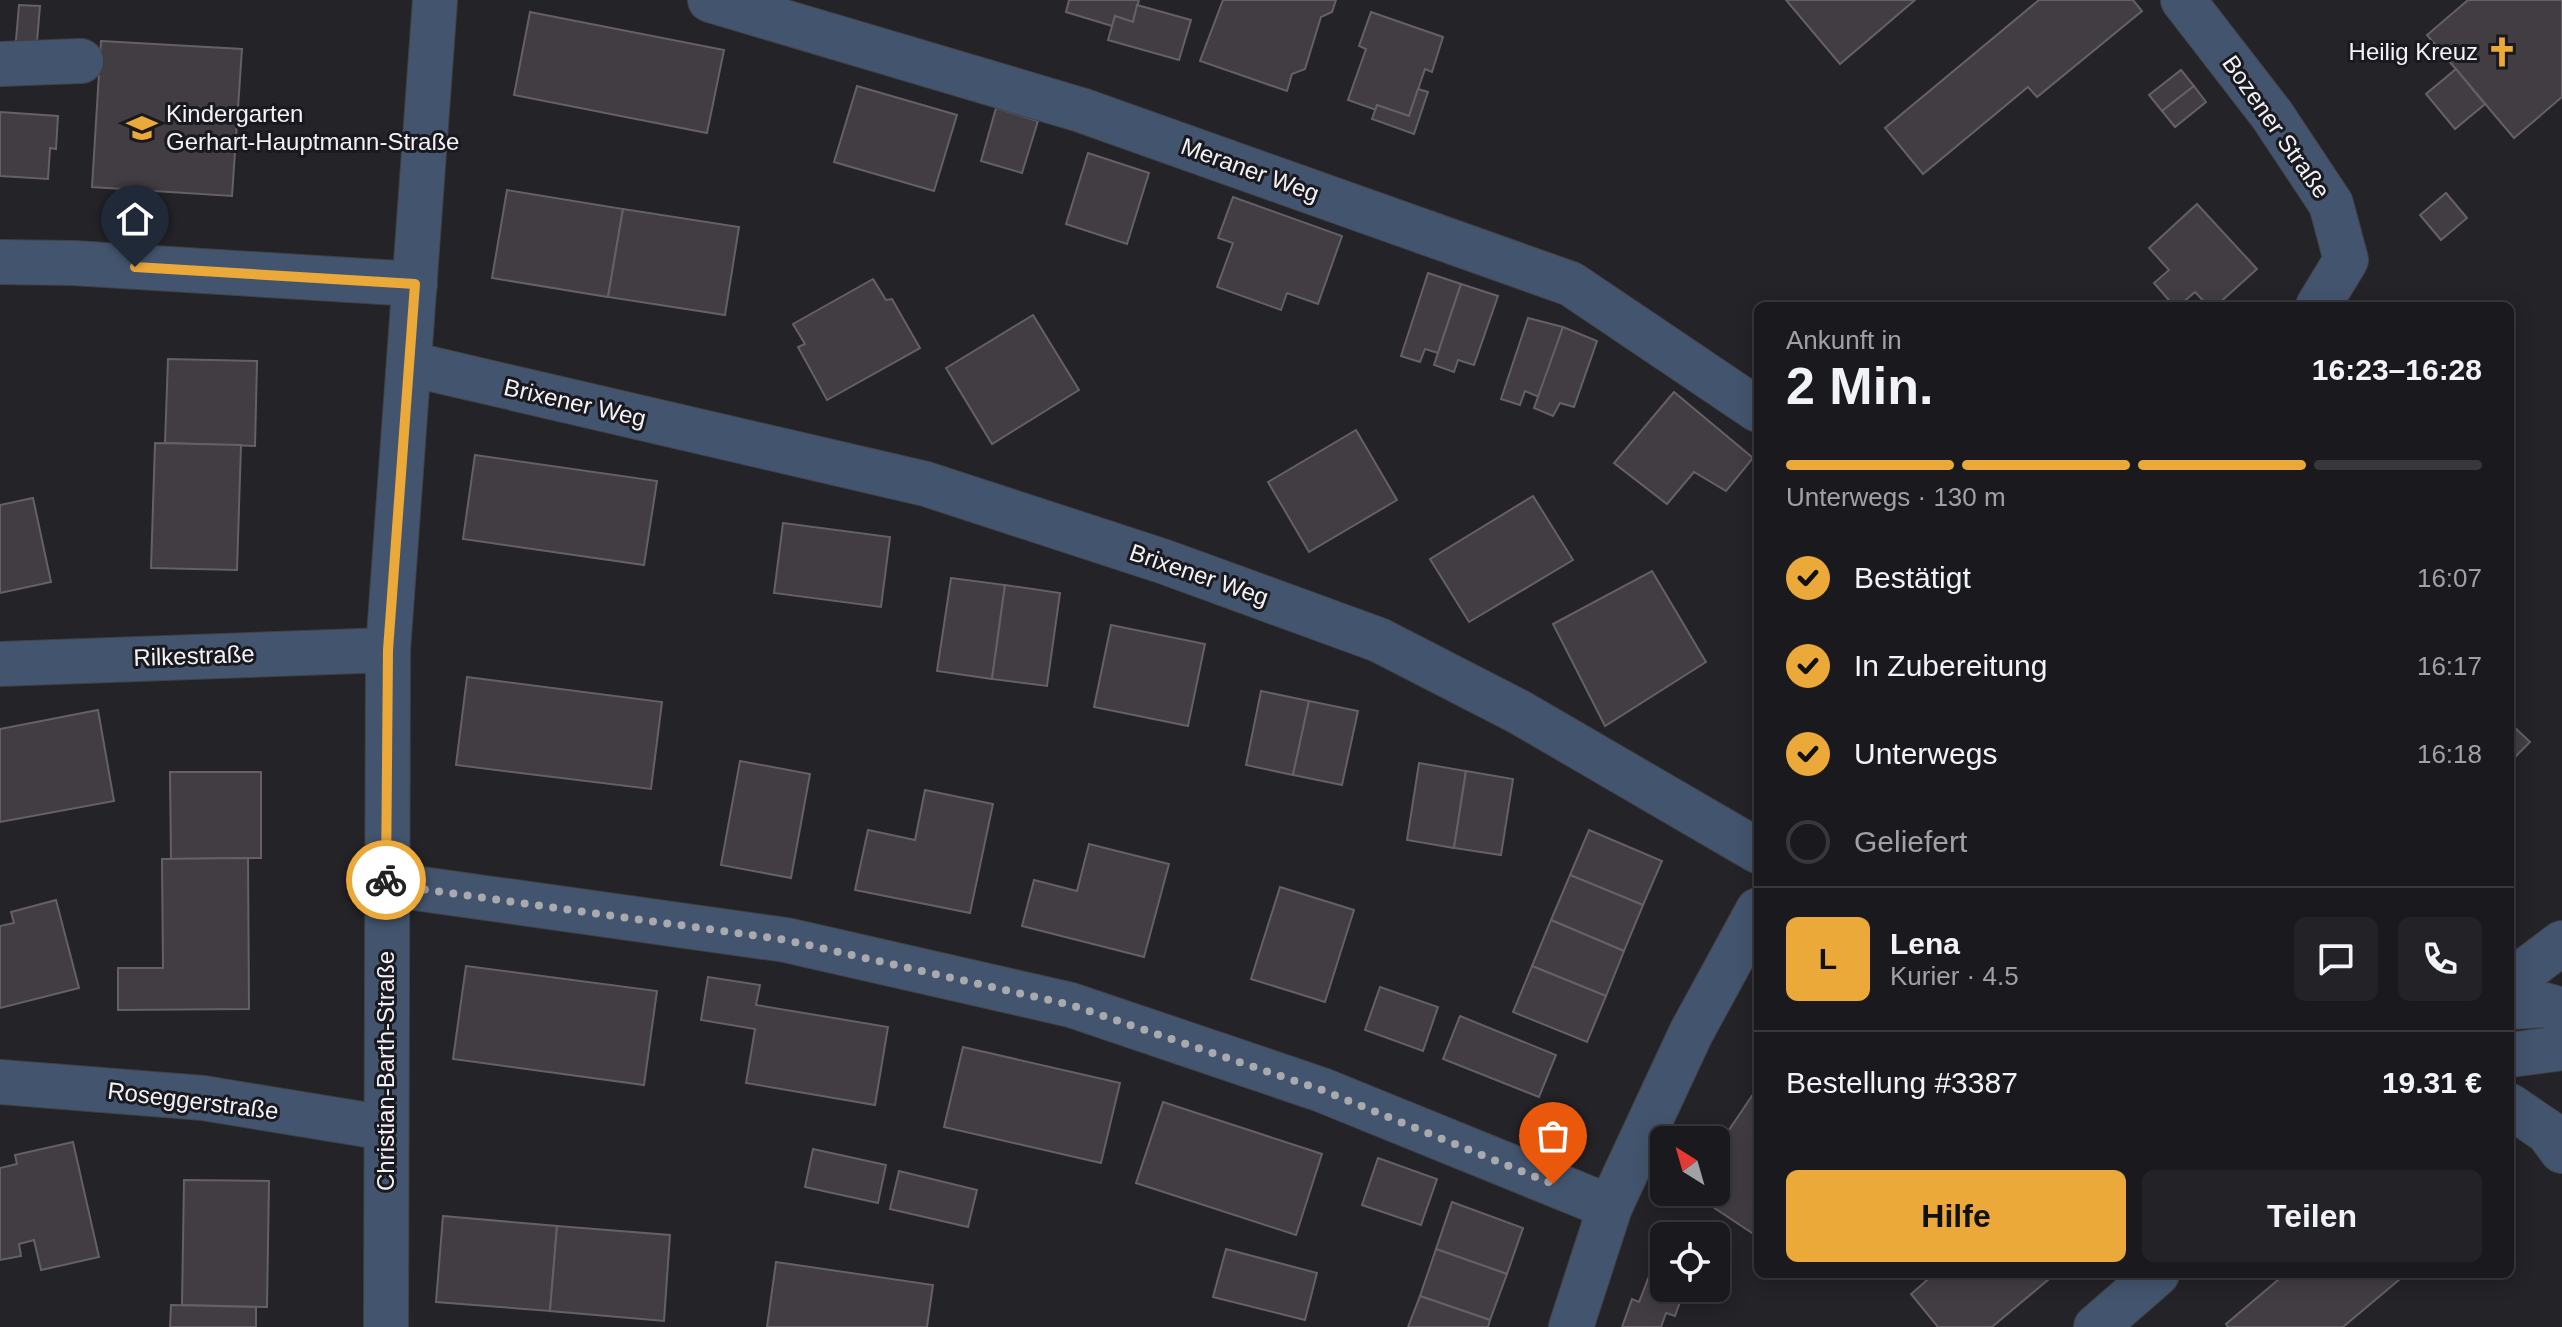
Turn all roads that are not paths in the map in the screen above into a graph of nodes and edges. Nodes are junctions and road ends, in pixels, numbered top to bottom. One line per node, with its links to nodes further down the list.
1 (435, 0): 7 (street, Christian-Barth-Straße)
2 (710, 0): 10 (street, Meraner Weg)
3 (2183, 0): 8 (street, Bozener Straße)
4 (81, 61): 5 (street)
5 (0, 64)
6 (0, 262): 7 (street)
7 (415, 284): 9 (street, Christian-Barth-Straße)
8 (2320, 302)
9 (410, 364): 11 (street, Christian-Barth-Straße); 13 (street, Brixener Weg)
10 (1754, 407)
11 (388, 650): 12 (street, Rilkestraße); 14 (street, Christian-Barth-Straße)
12 (0, 664)
13 (1754, 849)
14 (386, 884): 24 (street, Christian-Barth-Straße); 26 (street)
15 (1754, 917): 26 (street)
16 (2562, 943): 17 (street)
17 (2514, 979)
18 (2514, 1007): 19 (street)
19 (2562, 1010)
20 (2562, 1048): 21 (street)
21 (2514, 1054)
22 (0, 1082): 24 (street, Roseggerstraße)
23 (2514, 1109): 25 (street)
24 (386, 1128): 28 (street, Christian-Barth-Straße)
25 (2562, 1151)
26 (1610, 1207): 29 (street)
27 (2152, 1278): 30 (street)
28 (386, 1327)
29 (1571, 1327)
30 (2096, 1327)

